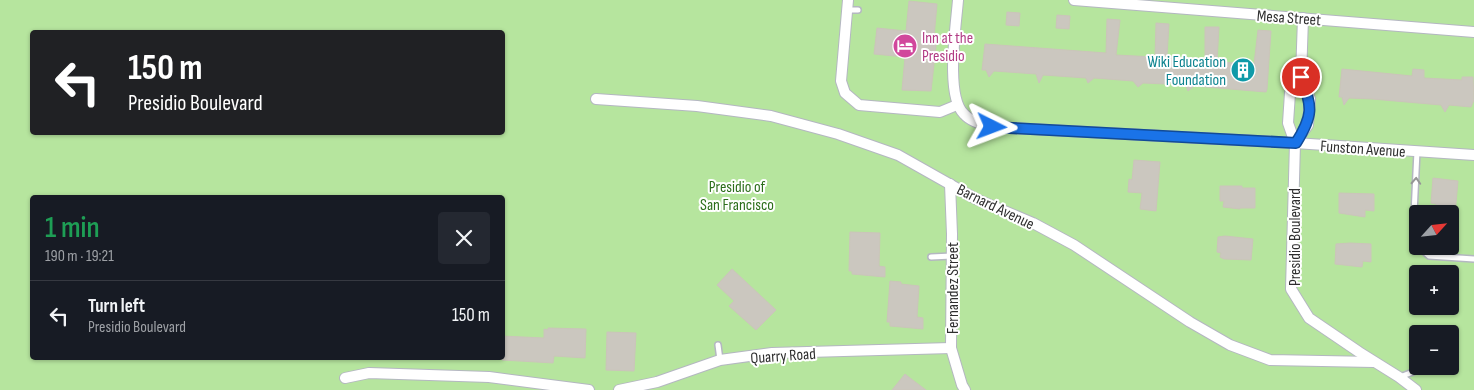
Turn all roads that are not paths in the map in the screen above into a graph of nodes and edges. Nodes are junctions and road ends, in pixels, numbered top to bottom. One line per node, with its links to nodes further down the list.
1 (958, 0): 9 (street)
2 (1074, 0): 3 (street, Mesa Street)
3 (1147, 3): 5 (street, Mesa Street)
4 (851, 7): 9 (street)
5 (1303, 18): 6 (street, Mesa Street); 7 (street, Presidio Boulevard)
6 (1474, 32)
7 (1301, 77): 10 (street, Presidio Boulevard); 10 (street, Presidio Boulevard)
8 (596, 98): 13 (street, Barnard Avenue)
9 (957, 105): 10 (street, Funston Avenue)
10 (1296, 143): 11 (street, Funston Avenue); 22 (street, Presidio Boulevard)
11 (1417, 151): 12 (street, Funston Avenue); 14 (lane, one-way to 11)
12 (1474, 155)
13 (950, 184): 17 (street, Fernandez Street); 22 (street, Barnard Avenue)
14 (1414, 205)
15 (1429, 255): 18 (lane)
16 (931, 256): 17 (lane)
17 (952, 256): 20 (street, Fernandez Street)
18 (1474, 259)
19 (718, 345): 21 (lane)
20 (951, 348): 21 (street, Quarry Road); 28 (street, Fernandez Street)
21 (720, 360): 27 (street, Quarry Road)
22 (1374, 362): 24 (street, Presidio Boulevard)
23 (1409, 373): 24 (lane)
24 (1399, 377): 29 (street, Presidio Boulevard)
25 (345, 378): 26 (street)
26 (589, 390)
27 (619, 390)
28 (965, 390)
29 (1416, 390)

